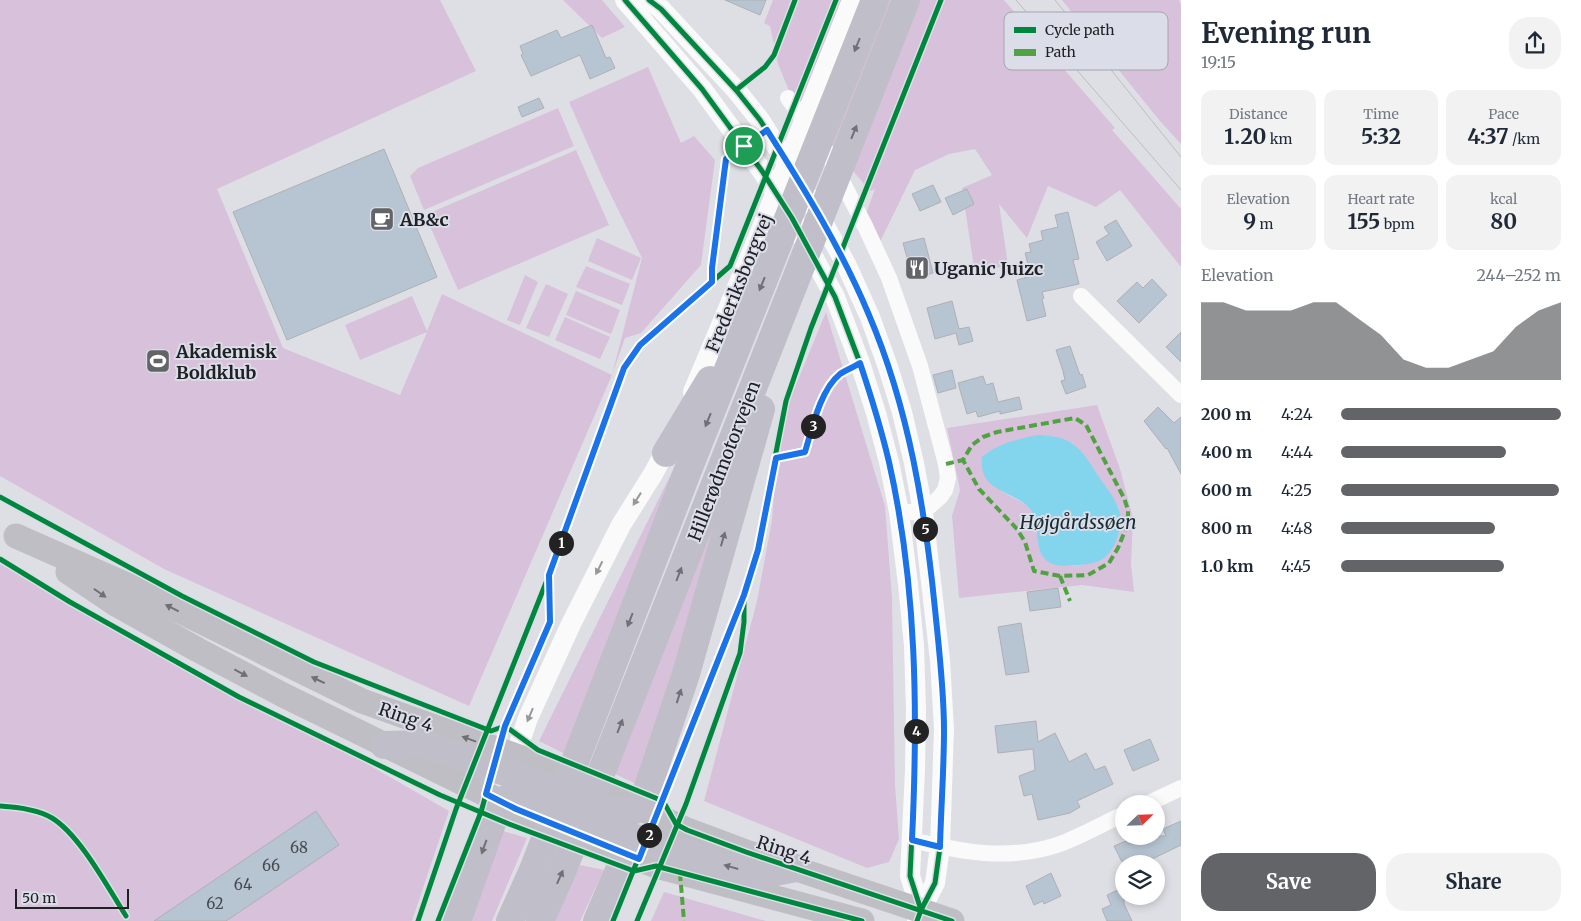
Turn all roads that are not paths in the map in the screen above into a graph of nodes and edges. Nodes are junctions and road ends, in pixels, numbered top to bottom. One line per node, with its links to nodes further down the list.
1 (625, 0): 13 (street)
2 (649, 0): 14 (street)
3 (852, 0): 7 (street, Frederiksborgvej)
4 (876, 0): 7 (highway, Hillerødmotorvejen, one-way to 7)
5 (906, 0): 8 (highway, Hillerødmotorvejen, one-way to 5)
6 (788, 98): 14 (street)
7 (766, 246): 10 (highway, Hillerødmotorvejen, one-way to 10); 12 (street, Frederiksborgvej)
8 (791, 291): 21 (highway, one-way to 8); 28 (highway, Hillerødmotorvejen, one-way to 8)
9 (1081, 296): 11 (street)
10 (752, 310): 12 (highway); 27 (highway, Hillerødmotorvejen, one-way to 27)
11 (1181, 395)
12 (666, 453): 17 (street, Frederiksborgvej, one-way to 17)
13 (899, 512): 14 (street); 22 (street)
14 (923, 512): 23 (street)
15 (8, 530): 16 (main road, Ring 4, one-way to 16); 17 (main road, Ring 4, one-way to 15)
16 (384, 744): 17 (highway)
17 (518, 783): 21 (main road, Ring 4); 21 (highway); 26 (highway, one-way to 26)
18 (1181, 788): 19 (street)
19 (1165, 795)
20 (1115, 818): 23 (street)
21 (623, 827): 24 (highway, one-way to 21); 29 (highway); 30 (main road, Ring 4)
22 (912, 840): 23 (street); 25 (street)
23 (940, 847): 25 (street)
24 (796, 868): 25 (main road, Ring 4)
25 (919, 916): 31 (main road, Ring 4)
26 (457, 921)
27 (510, 921)
28 (540, 921)
29 (597, 921)
30 (862, 921)
31 (952, 921)

